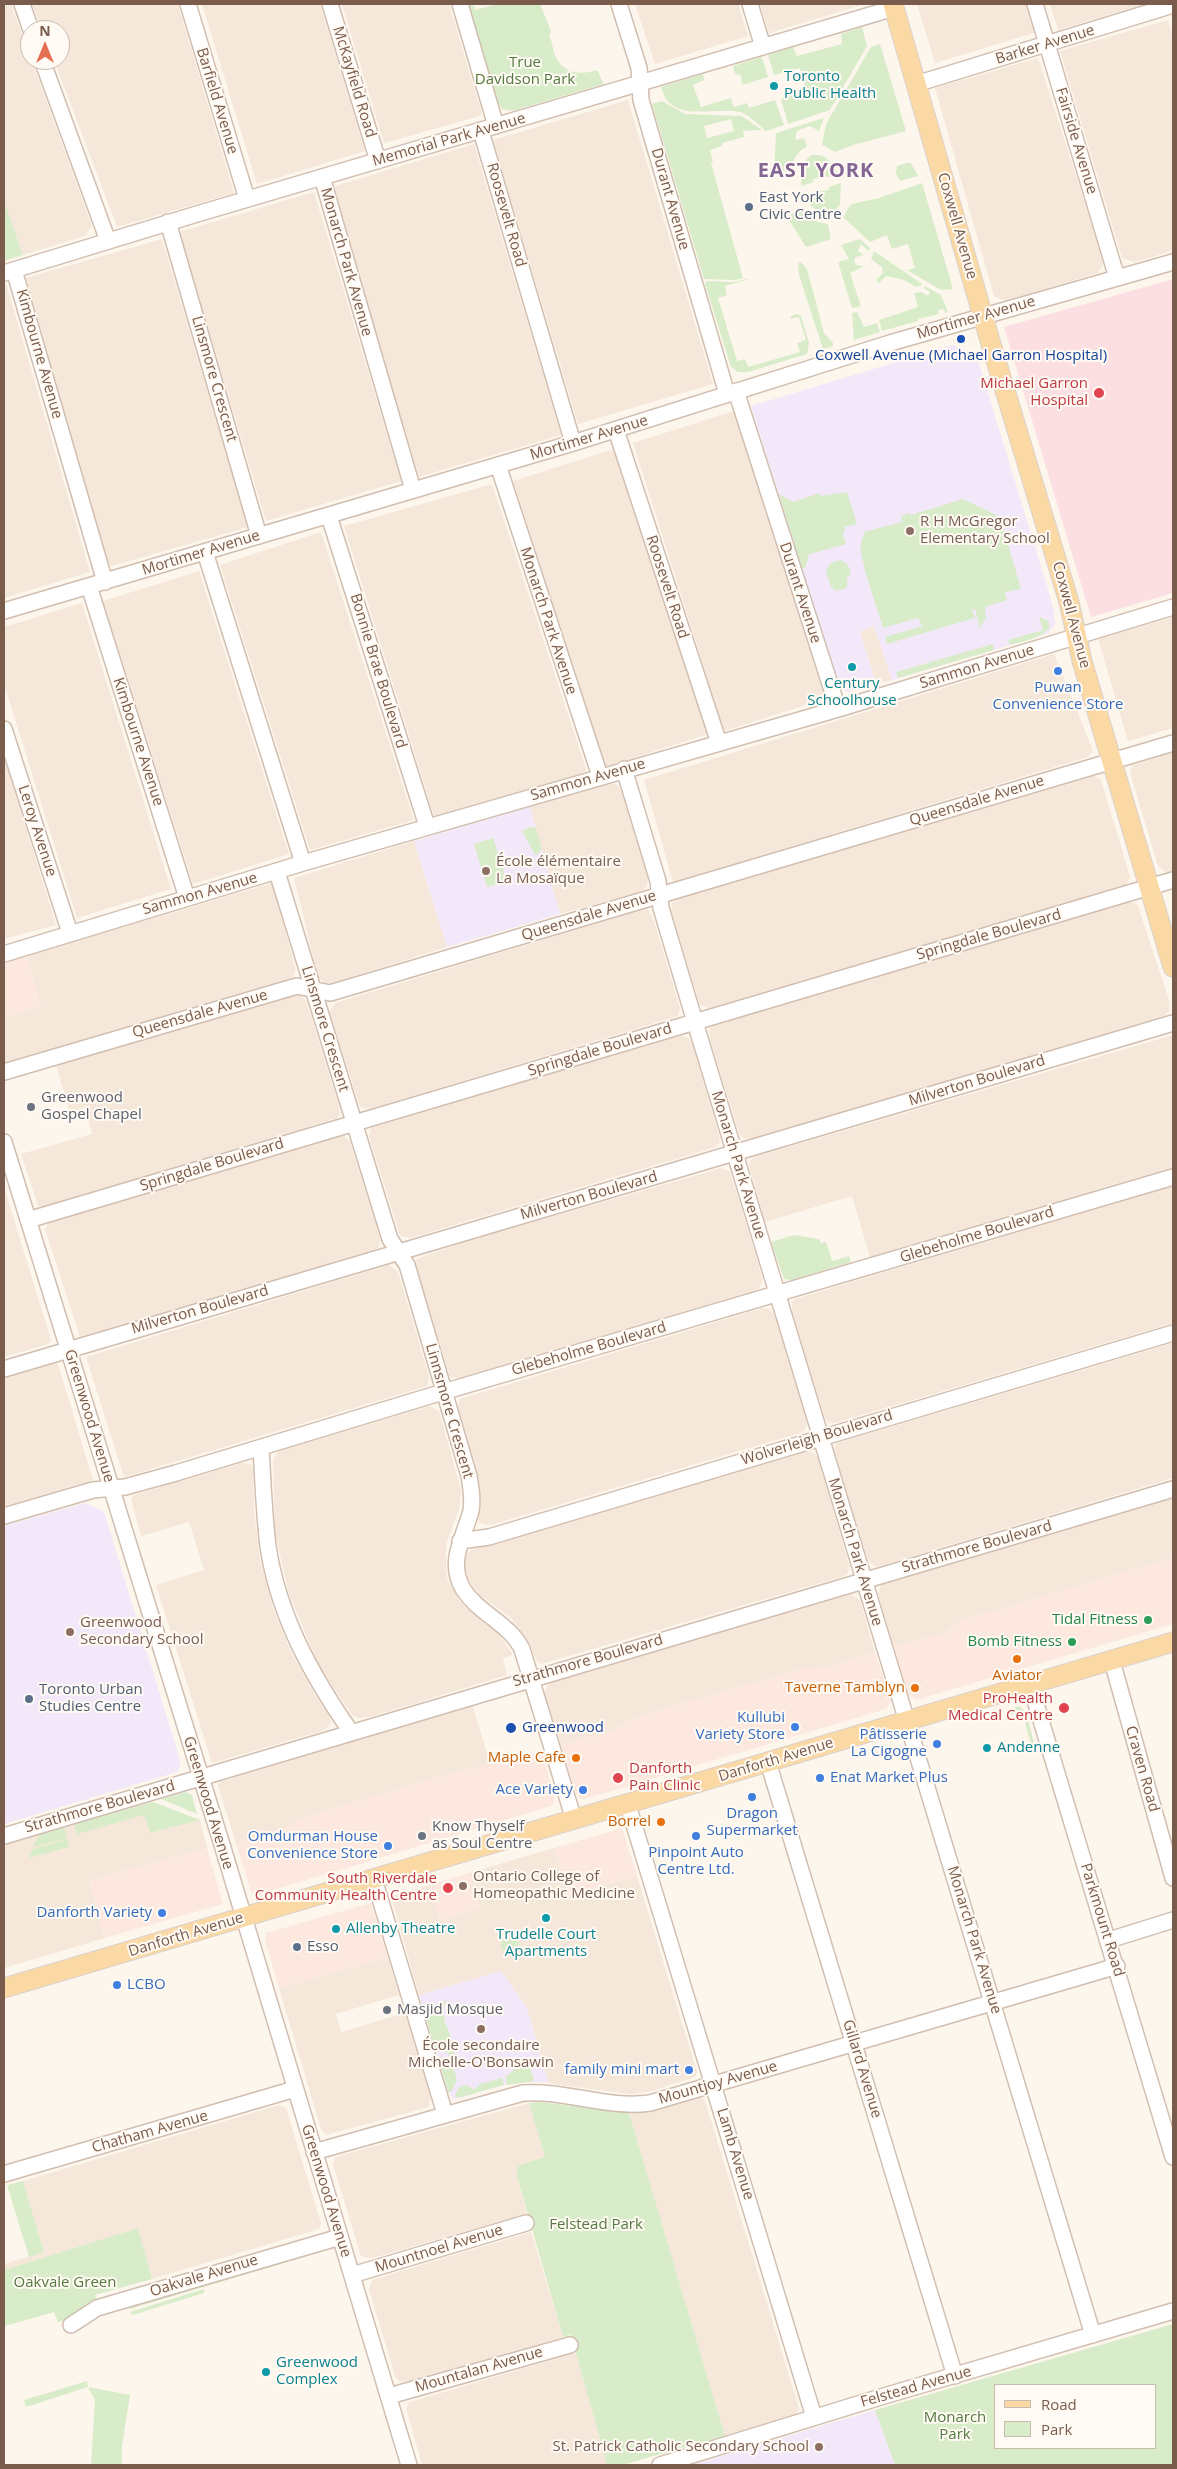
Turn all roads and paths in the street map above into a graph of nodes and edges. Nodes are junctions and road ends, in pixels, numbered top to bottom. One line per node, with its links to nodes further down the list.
1 (22, 4): 10 (street)
2 (188, 4): 19 (street, Barfield Avenue)
3 (330, 4): 17 (street, McKayfield Road)
4 (460, 4): 16 (street, Roosevelt Road)
5 (619, 4): 14 (street, Durant Avenue)
6 (750, 4): 12 (street)
7 (1036, 4): 11 (street, Fairside Avenue)
8 (1173, 5): 11 (street, Barker Avenue)
9 (894, 6): 12 (street, Memorial Park Avenue); 15 (main road, Coxwell Avenue)
10 (28, 20)
11 (1047, 44): 15 (street, Barker Avenue); 24 (street, Fairside Avenue)
12 (763, 47): 14 (street, Memorial Park Avenue)
13 (46, 70): 21 (street)
14 (641, 83): 16 (street, Memorial Park Avenue); 26 (street, Durant Avenue)
15 (916, 84): 25 (main road, Coxwell Avenue)
16 (488, 128): 17 (street, Memorial Park Avenue); 28 (street, Roosevelt Road)
17 (378, 161): 18 (street, Memorial Park Avenue)
18 (322, 177): 19 (street, Memorial Park Avenue); 30 (street, Monarch Park Avenue)
19 (247, 199): 20 (street, Memorial Park Avenue)
20 (168, 222): 21 (street, Memorial Park Avenue); 32 (street, Linsmore Crescent)
21 (108, 241): 23 (street, Memorial Park Avenue)
22 (1173, 262): 24 (street, Mortimer Avenue)
23 (9, 272): 34 (street, Kimbourne Avenue)
24 (1117, 278): 25 (street, Mortimer Avenue)
25 (983, 317): 26 (street, Mortimer Avenue); 38 (main road, Coxwell Avenue)
26 (731, 392): 27 (street, Mortimer Avenue); 39 (street, Durant Avenue)
27 (616, 430): 28 (street, Mortimer Avenue); 41 (street, Roosevelt Road)
28 (573, 443): 29 (street, Mortimer Avenue)
29 (498, 465): 30 (street, Mortimer Avenue); 45 (street, Monarch Park Avenue)
30 (413, 490): 31 (street, Mortimer Avenue)
31 (329, 516): 32 (street, Mortimer Avenue); 46 (street, Bonnie Brae Boulevard)
32 (259, 536): 33 (street, Mortimer Avenue)
33 (204, 552): 34 (street, Mortimer Avenue); 47 (street)
34 (105, 582): 35 (street, Mortimer Avenue)
35 (89, 586): 37 (street, Mortimer Avenue); 52 (street, Kimbourne Avenue)
36 (1173, 607): 38 (street, Sammon Avenue)
37 (4, 611)
38 (1077, 636): 39 (street, Sammon Avenue); 43 (main road, Coxwell Avenue)
39 (838, 709): 41 (street, Sammon Avenue)
40 (4, 729): 53 (street, Leroy Avenue)
41 (719, 743): 44 (street, Sammon Avenue)
42 (1173, 743): 43 (street, Queensdale Avenue)
43 (1112, 761): 50 (main road, Coxwell Avenue); 51 (street, Queensdale Avenue)
44 (624, 769): 45 (street, Sammon Avenue); 51 (street, Monarch Park Avenue)
45 (600, 776): 46 (street, Sammon Avenue)
46 (427, 826): 47 (street, Sammon Avenue)
47 (303, 863): 48 (street, Sammon Avenue)
48 (277, 872): 52 (street, Sammon Avenue); 56 (street, Linsmore Crescent)
49 (1173, 880): 50 (street, Springdale Boulevard)
50 (1149, 887): 55 (main road, Coxwell Avenue); 57 (street, Springdale Boulevard)
51 (660, 895): 56 (street, Queensdale Avenue); 57 (street, Monarch Park Avenue)
52 (187, 898): 53 (street, Sammon Avenue)
53 (70, 933): 54 (street, Sammon Avenue)
54 (4, 954)
55 (1173, 967)
56 (312, 989): 59 (street, Queensdale Avenue); 60 (street, Linsmore Crescent)
57 (695, 1022): 60 (street, Springdale Boulevard); 62 (street, Monarch Park Avenue)
58 (1173, 1023): 62 (street, Milverton Boulevard)
59 (4, 1072)
60 (354, 1122): 64 (street, Linsmore Crescent); 65 (street, Springdale Boulevard)
61 (4, 1142): 65 (street, Greenwood Avenue)
62 (735, 1153): 66 (street, Milverton Boulevard); 67 (street, Monarch Park Avenue)
63 (1173, 1177): 67 (street, Glebeholme Boulevard)
64 (374, 1186): 66 (street, Linnsmore Crescent)
65 (28, 1220): 69 (street, Greenwood Avenue)
66 (398, 1252): 69 (street, Milverton Boulevard); 71 (street, Linnsmore Crescent)
67 (777, 1294): 71 (street, Glebeholme Boulevard); 72 (street, Monarch Park Avenue)
68 (1173, 1333): 72 (street, Wolverleigh Boulevard)
69 (68, 1349): 70 (street, Milverton Boulevard); 75 (street, Greenwood Avenue)
70 (4, 1369)
71 (443, 1392): 73 (street, Glebeholme Boulevard); 77 (street, Linnsmore Crescent)
72 (820, 1437): 77 (street, Wolverleigh Boulevard); 78 (street, Monarch Park Avenue)
73 (261, 1448): 75 (street, Glebeholme Boulevard); 84 (street)
74 (1173, 1489): 78 (street, Strathmore Boulevard)
75 (112, 1490): 76 (street, Glebeholme Boulevard); 86 (street, Greenwood Avenue)
76 (4, 1516)
77 (460, 1541): 81 (street, Linnsmore Crescent)
78 (863, 1580): 81 (street, Strathmore Boulevard); 83 (street, Monarch Park Avenue)
79 (1173, 1642): 80 (main road, Danforth Avenue)
80 (1112, 1661): 82 (main road, Danforth Avenue); 90 (street, Craven Road)
81 (531, 1678): 84 (street, Strathmore Boulevard); 88 (street, Linnsmore Crescent)
82 (1030, 1684): 83 (main road, Danforth Avenue); 94 (street, Parkmount Road)
83 (907, 1721): 85 (main road, Danforth Avenue); 97 (street, Monarch Park Avenue)
84 (351, 1732): 86 (street, Strathmore Boulevard)
85 (768, 1762): 87 (main road, Danforth Avenue); 98 (street, Gillard Avenue)
86 (200, 1778): 89 (street, Strathmore Boulevard); 92 (street, Greenwood Avenue)
87 (628, 1804): 88 (main road, Danforth Avenue); 99 (street, Lamb Avenue)
88 (574, 1820): 91 (main road, Danforth Avenue)
89 (4, 1836)
90 (1173, 1878)
91 (374, 1879): 92 (main road, Danforth Avenue); 101 (street)
92 (243, 1918): 96 (main road, Danforth Avenue); 100 (street, Greenwood Avenue)
93 (1173, 1920): 94 (street)
94 (1109, 1940): 95 (street, Parkmount Road)
95 (1117, 1966): 97 (street, Mountjoy Avenue); 103 (street, Parkmount Road)
96 (4, 1988)
97 (993, 2003): 98 (street, Mountjoy Avenue); 110 (street, Monarch Park Avenue)
98 (855, 2044): 99 (street, Mountjoy Avenue); 112 (street, Gillard Avenue)
99 (714, 2084): 101 (street, Mountjoy Avenue); 114 (street, Lamb Avenue)
100 (295, 2089): 102 (street, Greenwood Avenue); 104 (street, Chatham Avenue)
101 (445, 2114): 102 (street, Mountjoy Avenue)
102 (314, 2152): 106 (street, Greenwood Avenue)
103 (1173, 2157)
104 (4, 2174)
105 (526, 2223): 107 (street, Mountnoel Avenue)
106 (340, 2237): 107 (street, Greenwood Avenue); 109 (street, Oakvale Avenue)
107 (352, 2275): 113 (street, Greenwood Avenue)
108 (1173, 2311): 110 (street, Felstead Avenue)
109 (71, 2325)
110 (1092, 2335): 112 (street, Felstead Avenue)
111 (570, 2345): 113 (street, Mountalan Avenue)
112 (955, 2376): 114 (street, Felstead Avenue)
113 (389, 2396): 115 (street, Greenwood Avenue)
114 (814, 2417): 116 (street, Felstead Avenue)
115 (409, 2465)
116 (660, 2465)

